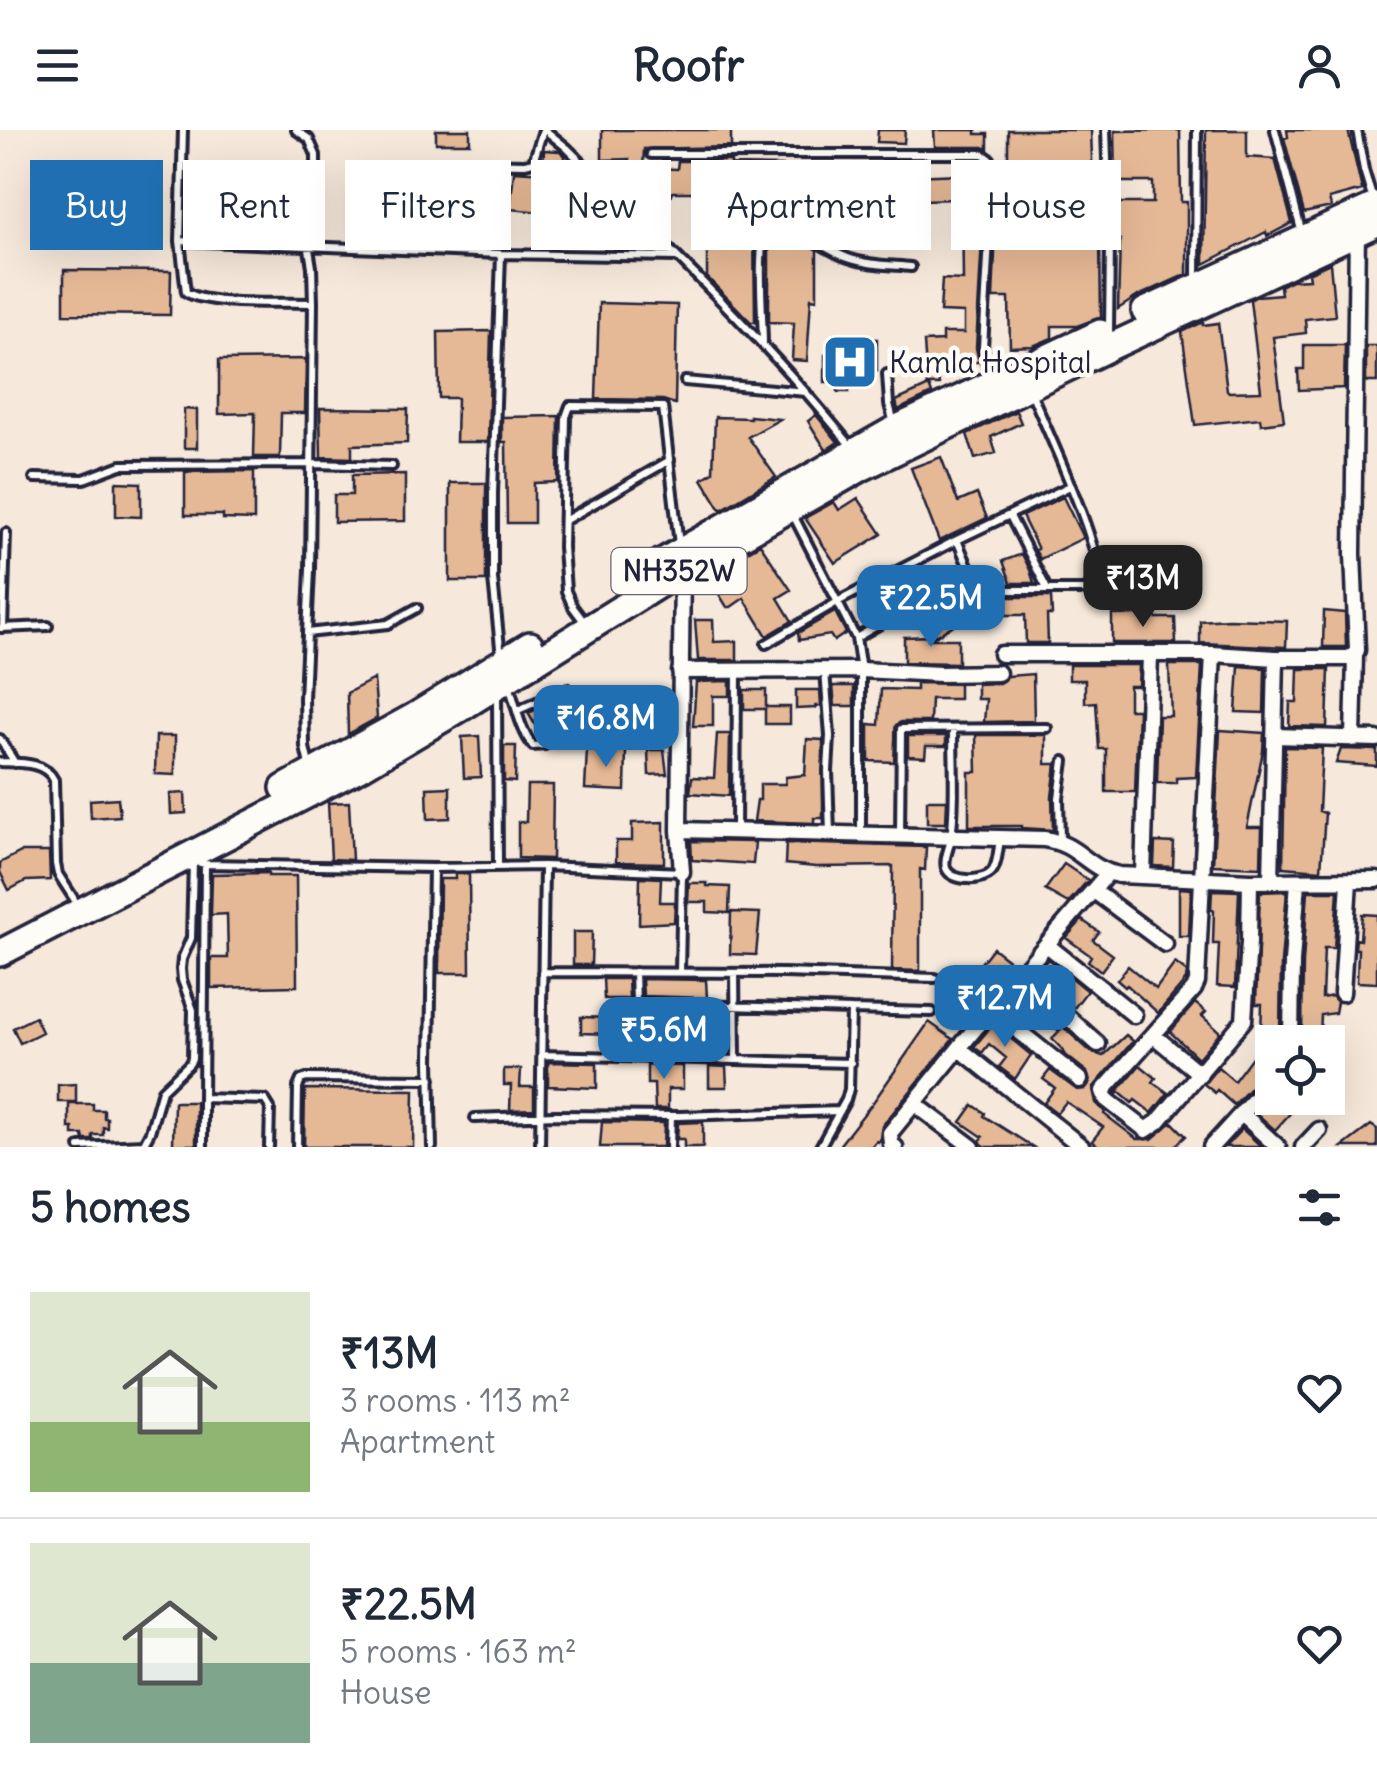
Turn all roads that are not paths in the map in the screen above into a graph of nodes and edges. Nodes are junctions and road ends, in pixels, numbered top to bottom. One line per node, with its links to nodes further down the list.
1 (183, 130): 13 (lane)
2 (296, 130): 9 (lane)
3 (544, 130): 10 (lane); 18 (lane)
4 (1106, 130): 22 (lane)
5 (1198, 130): 20 (lane)
6 (1275, 130): 12 (lane)
7 (1356, 130): 11 (lane)
8 (652, 154): 27 (lane)
9 (316, 160)
10 (511, 164)
11 (1369, 216): 12 (highway, NH352W); 20 (highway, NH352W); 55 (street)
12 (1303, 238): 20 (highway, NH352W)
13 (180, 241): 14 (lane); 21 (lane)
14 (183, 241)
15 (325, 248): 17 (lane)
16 (310, 250): 21 (lane)
17 (501, 254): 18 (lane); 62 (lane)
18 (677, 257): 23 (lane)
19 (911, 267): 23 (lane)
20 (1198, 296): 22 (highway, NH352W)
21 (312, 303): 32 (lane)
22 (1110, 337): 26 (highway, NH352W); 27 (highway, NH352W)
23 (764, 346): 28 (lane)
24 (887, 374): 29 (lane)
25 (685, 381): 28 (lane)
26 (1029, 386): 27 (highway, NH352W); 35 (lane)
27 (995, 391): 29 (highway, NH352W)
28 (807, 392): 30 (lane)
29 (897, 439): 30 (highway, NH352W)
30 (859, 459): 36 (highway, NH352W); 41 (highway, NH352W)
31 (670, 460): 38 (lane); 38 (lane); 41 (lane)
32 (312, 464): 33 (lane); 34 (lane); 49 (lane)
33 (392, 466)
34 (34, 478)
35 (1070, 486): 37 (lane); 43 (lane)
36 (790, 509): 41 (highway, NH352W); 44 (lane)
37 (1010, 516): 40 (lane); 43 (lane)
38 (564, 521): 46 (lane)
39 (6, 533): 48 (lane)
40 (957, 540): 42 (lane); 44 (lane)
41 (681, 560): 46 (highway, NH352W); 59 (street)
42 (971, 572): 43 (lane); 50 (lane)
43 (1047, 590)
44 (840, 602): 50 (lane); 51 (lane)
45 (417, 608): 49 (lane)
46 (584, 621): 62 (highway, NH352W)
47 (48, 626): 48 (lane)
48 (1, 628)
49 (307, 633): 73 (lane)
50 (856, 638): 58 (lane)
51 (766, 644)
52 (1001, 654): 54 (street)
53 (1213, 654): 54 (street); 56 (street); 89 (street)
54 (1150, 655): 88 (street)
55 (1355, 655): 56 (street); 68 (street)
56 (1276, 658): 66 (street)
57 (825, 670): 58 (street); 60 (street); 76 (lane)
58 (861, 670): 61 (street); 77 (lane)
59 (680, 671): 60 (street); 74 (street)
60 (737, 671): 75 (lane)
61 (998, 673)
62 (504, 676): 63 (lane); 73 (highway, NH352W); 84 (lane)
63 (518, 710): 63 (lane)
64 (954, 728): 65 (lane); 78 (lane); 79 (lane)
65 (1046, 728)
66 (1274, 736): 68 (street); 92 (street)
67 (0, 739): 72 (lane)
68 (1353, 739): 69 (street)
69 (1377, 739)
70 (1064, 761): 81 (lane)
71 (0, 762): 72 (lane)
72 (15, 764): 96 (lane)
73 (316, 780): 82 (highway, NH352W)
74 (678, 830): 75 (street); 86 (street)
75 (736, 832): 76 (street)
76 (830, 835): 77 (street)
77 (860, 836): 78 (street)
78 (900, 836): 79 (street)
79 (951, 838): 80 (street); 80 (lane)
80 (1000, 838): 81 (street)
81 (1060, 842): 87 (street)
82 (192, 856): 85 (lane); 96 (highway, NH352W); 123 (lane); 132 (lane)
83 (544, 866): 84 (lane); 86 (lane); 101 (lane)
84 (498, 867): 85 (lane)
85 (433, 868): 121 (lane)
86 (682, 872): 103 (lane)
87 (1108, 873): 88 (street); 95 (street)
88 (1143, 875): 89 (street)
89 (1203, 879): 91 (street); 114 (street)
90 (1377, 880): 94 (street)
91 (1250, 881): 92 (street); 120 (street)
92 (1270, 881): 93 (street)
93 (1298, 881): 94 (street); 113 (street)
94 (1349, 881): 107 (street)
95 (1094, 890): 98 (street); 99 (street)
96 (64, 910): 97 (highway, NH352W); 100 (highway, NH352W)
97 (0, 935)
98 (1165, 944)
99 (1047, 945): 105 (street); 112 (street)
100 (0, 954)
101 (542, 972): 102 (lane); 117 (lane)
102 (635, 972): 103 (lane); 108 (lane)
103 (680, 972): 104 (lane)
104 (735, 973): 106 (lane); 108 (lane)
105 (1021, 975): 109 (street); 115 (street)
106 (934, 978)
107 (1342, 993)
108 (736, 1004): 110 (lane); 118 (lane)
109 (991, 1009): 116 (street); 122 (street)
110 (851, 1010): 111 (lane); 119 (lane)
111 (932, 1012)
112 (1134, 1015)
113 (1291, 1025)
114 (1152, 1035): 120 (street); 120 (street)
115 (1098, 1044)
116 (960, 1049): 125 (street); 143 (street)
117 (542, 1055): 118 (lane); 128 (lane)
118 (736, 1060): 119 (lane)
119 (851, 1064): 126 (lane)
120 (1200, 1074)
121 (431, 1079): 136 (lane); 137 (lane)
122 (1080, 1080)
123 (203, 1098): 134 (lane); 135 (lane)
124 (1255, 1098): 127 (street)
125 (914, 1104): 141 (street); 142 (street)
126 (840, 1111): 129 (lane); 140 (lane)
127 (1241, 1113): 144 (street); 145 (street)
128 (540, 1116): 129 (lane); 130 (lane); 138 (lane)
129 (671, 1116): 139 (lane)
130 (475, 1118)
131 (1318, 1130): 146 (street)
132 (143, 1146): 133 (lane)
133 (80, 1147)
134 (202, 1147)
135 (269, 1147)
136 (297, 1147)
137 (432, 1147)
138 (540, 1147)
139 (670, 1147)
140 (820, 1147)
141 (895, 1147)
142 (972, 1147)
143 (1082, 1147)
144 (1211, 1147)
145 (1278, 1147)
146 (1303, 1147)

